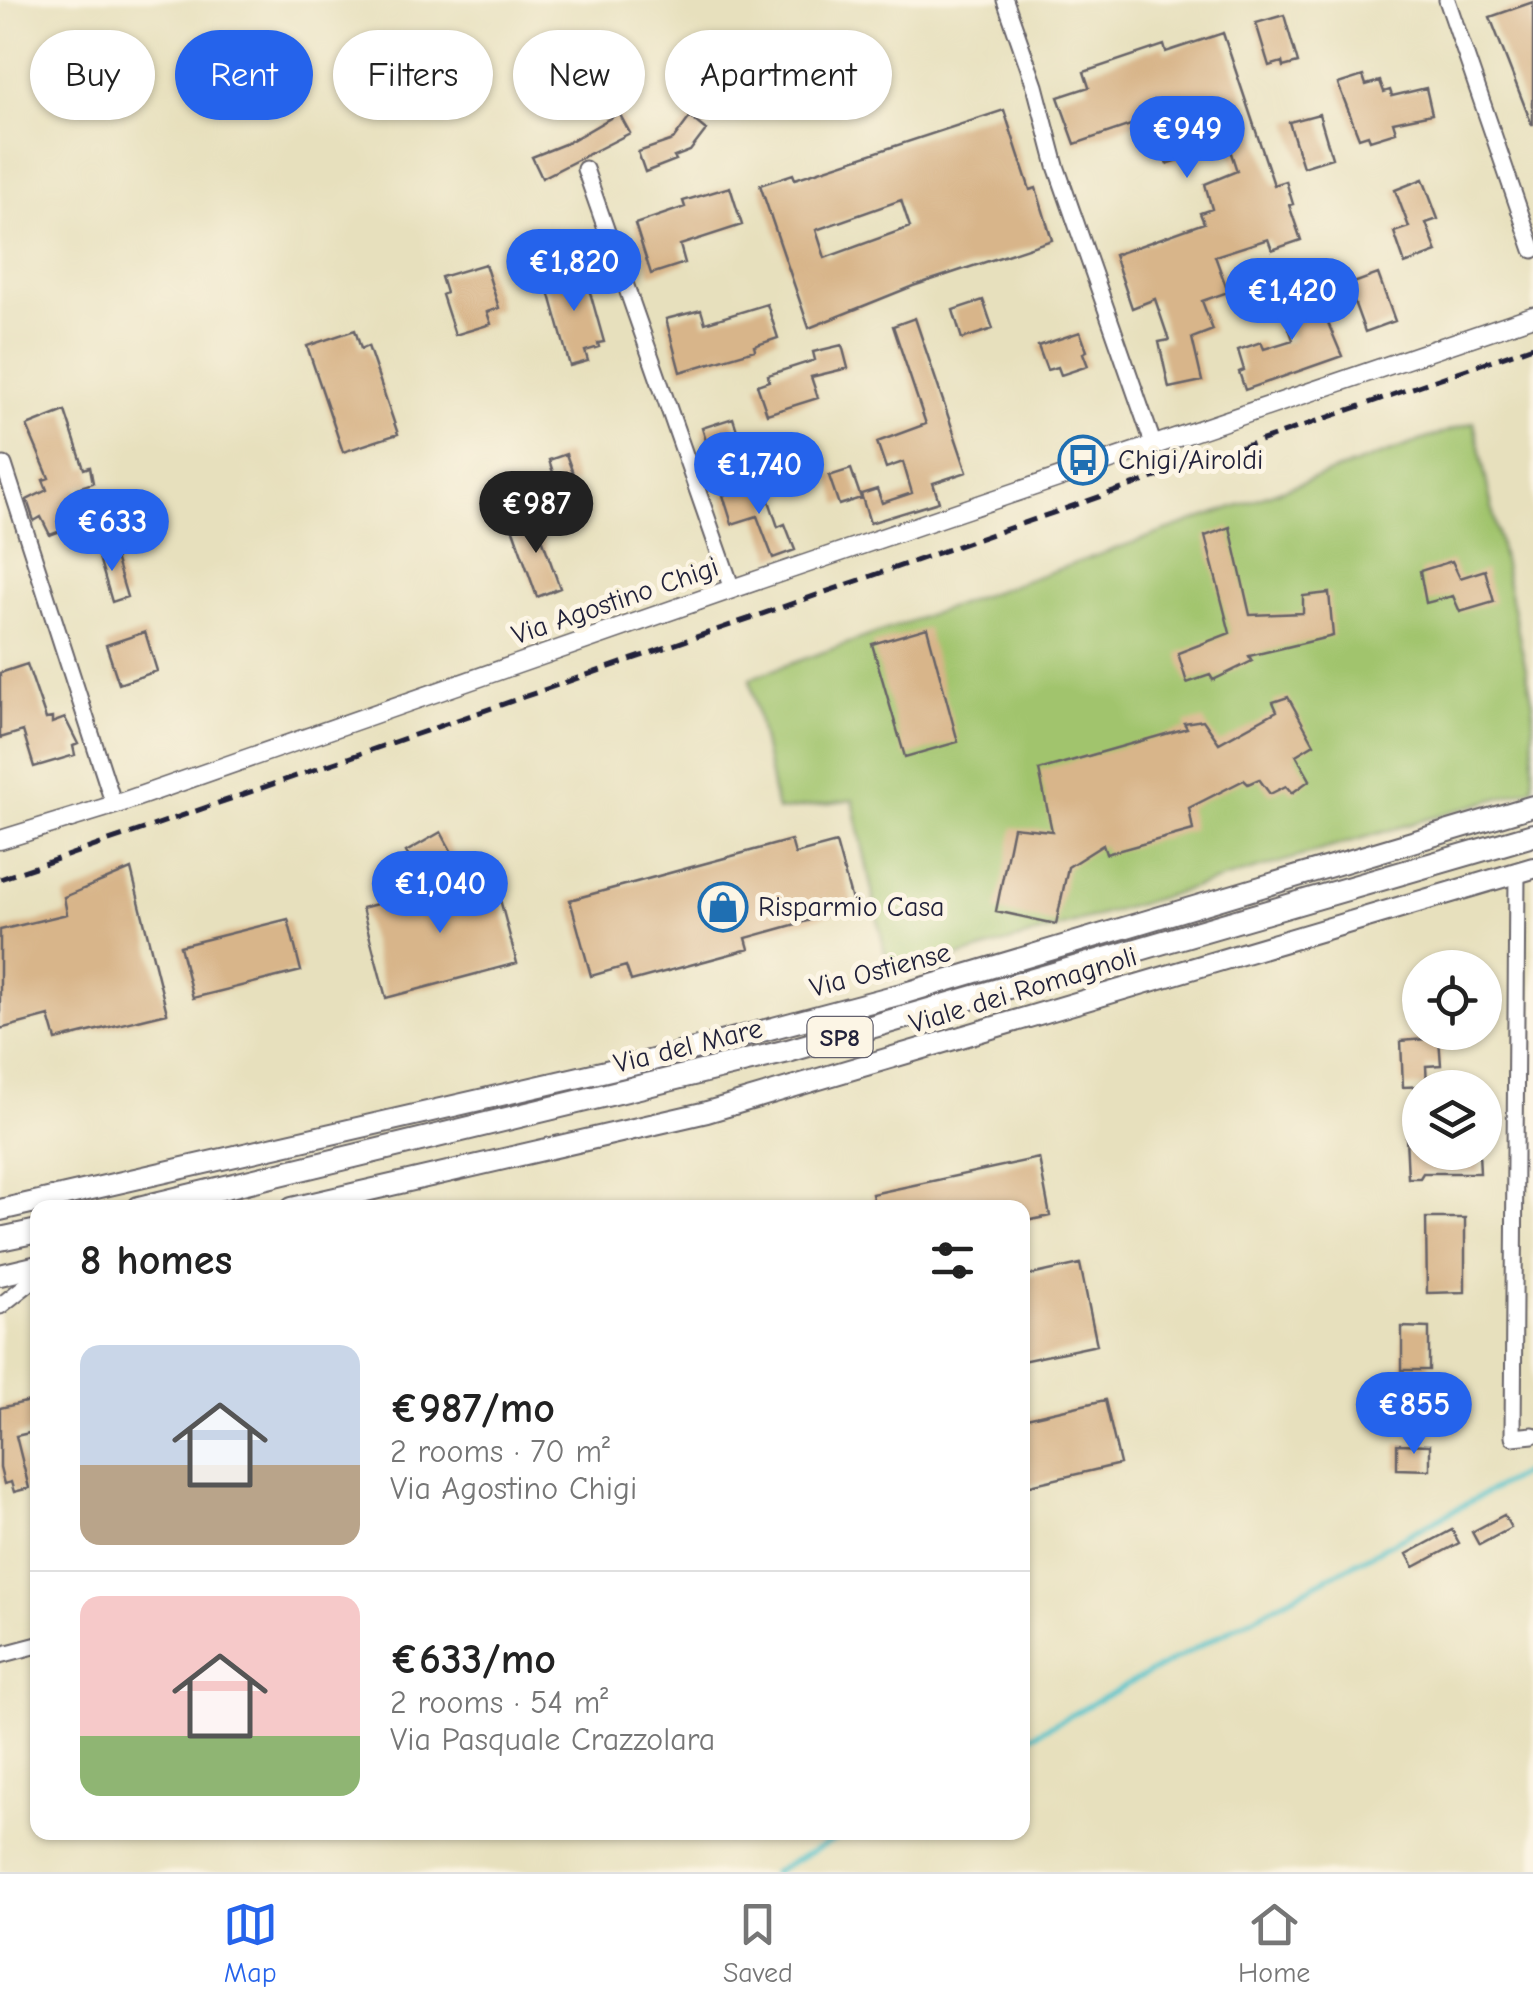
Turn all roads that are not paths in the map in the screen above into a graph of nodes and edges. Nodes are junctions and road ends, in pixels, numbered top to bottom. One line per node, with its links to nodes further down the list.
1 (1005, 0): 6 (street)
2 (1447, 0): 4 (street)
3 (585, 169): 8 (street)
4 (1533, 250)
5 (1533, 316): 6 (street, Via Agostino Chigi)
6 (1154, 446): 8 (street, Via Agostino Chigi)
7 (4, 465): 9 (street)
8 (732, 590): 9 (street, Via Agostino Chigi)
9 (114, 805): 12 (street, Via Agostino Chigi)
10 (1533, 806): 16 (main road, Via Ostiense)
11 (1533, 835): 17 (main road, Via del Mare / SP8)
12 (0, 840)
13 (1525, 870): 15 (street); 18 (main road, Viale dei Romagnoli)
14 (1533, 1164): 15 (street)
15 (1515, 1170): 27 (street)
16 (43, 1200)
17 (172, 1200)
18 (326, 1200)
19 (30, 1203): 20 (main road, Via Ostiense)
20 (0, 1210)
21 (30, 1233): 22 (main road)
22 (0, 1240)
23 (30, 1268): 24 (main road)
24 (0, 1275)
25 (30, 1282): 26 (street)
26 (0, 1306)
27 (1533, 1436)
28 (30, 1647): 29 (street)
29 (0, 1655)

